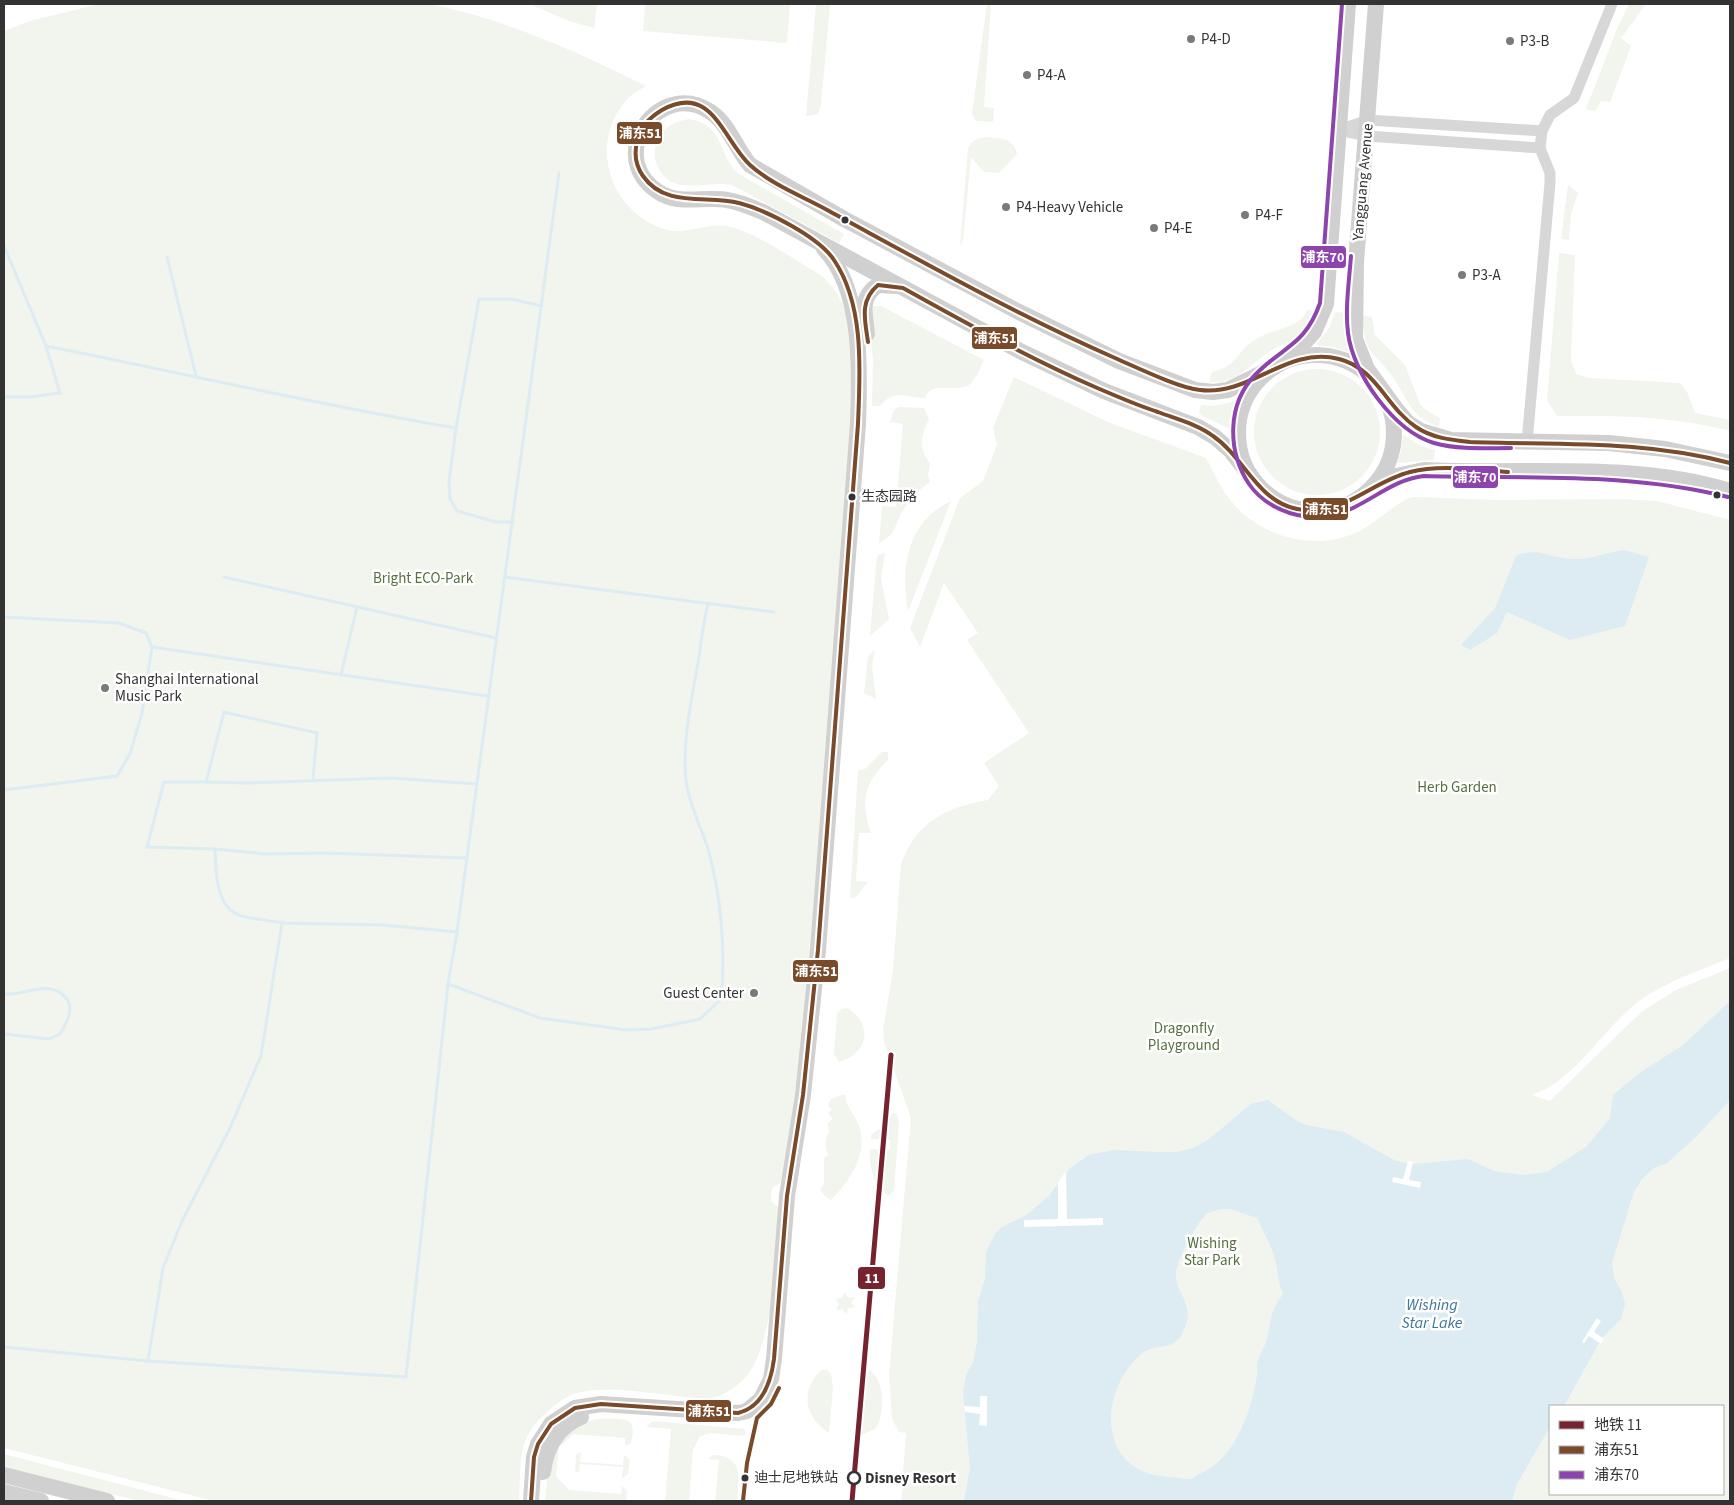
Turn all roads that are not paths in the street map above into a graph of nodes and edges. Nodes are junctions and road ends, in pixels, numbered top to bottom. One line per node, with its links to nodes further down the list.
1 (1348, 4): 5 (street, Yangguang Avenue)
2 (1376, 4): 4 (street, Yangguang Avenue)
3 (1612, 4): 6 (street)
4 (1368, 120): 5 (street); 6 (street); 7 (street, Yangguang Avenue)
5 (1339, 130): 7 (street); 11 (street, Yangguang Avenue)
6 (1542, 131): 8 (street)
7 (1367, 136): 8 (street); 12 (street, Yangguang Avenue)
8 (1540, 148): 13 (street)
9 (819, 244): 10 (street); 11 (street); 22 (street)
10 (903, 288): 15 (street); 23 (street)
11 (1276, 366): 12 (street); 15 (street)
12 (1378, 385): 13 (street); 17 (street)
13 (1527, 442): 14 (street)
14 (1730, 463)
15 (1255, 482): 17 (street)
16 (1730, 491): 17 (street)
17 (1366, 494)
18 (4, 1475): 21 (street)
19 (4, 1492): 20 (street)
20 (41, 1501)
21 (107, 1501)
22 (531, 1501)
23 (540, 1501)

